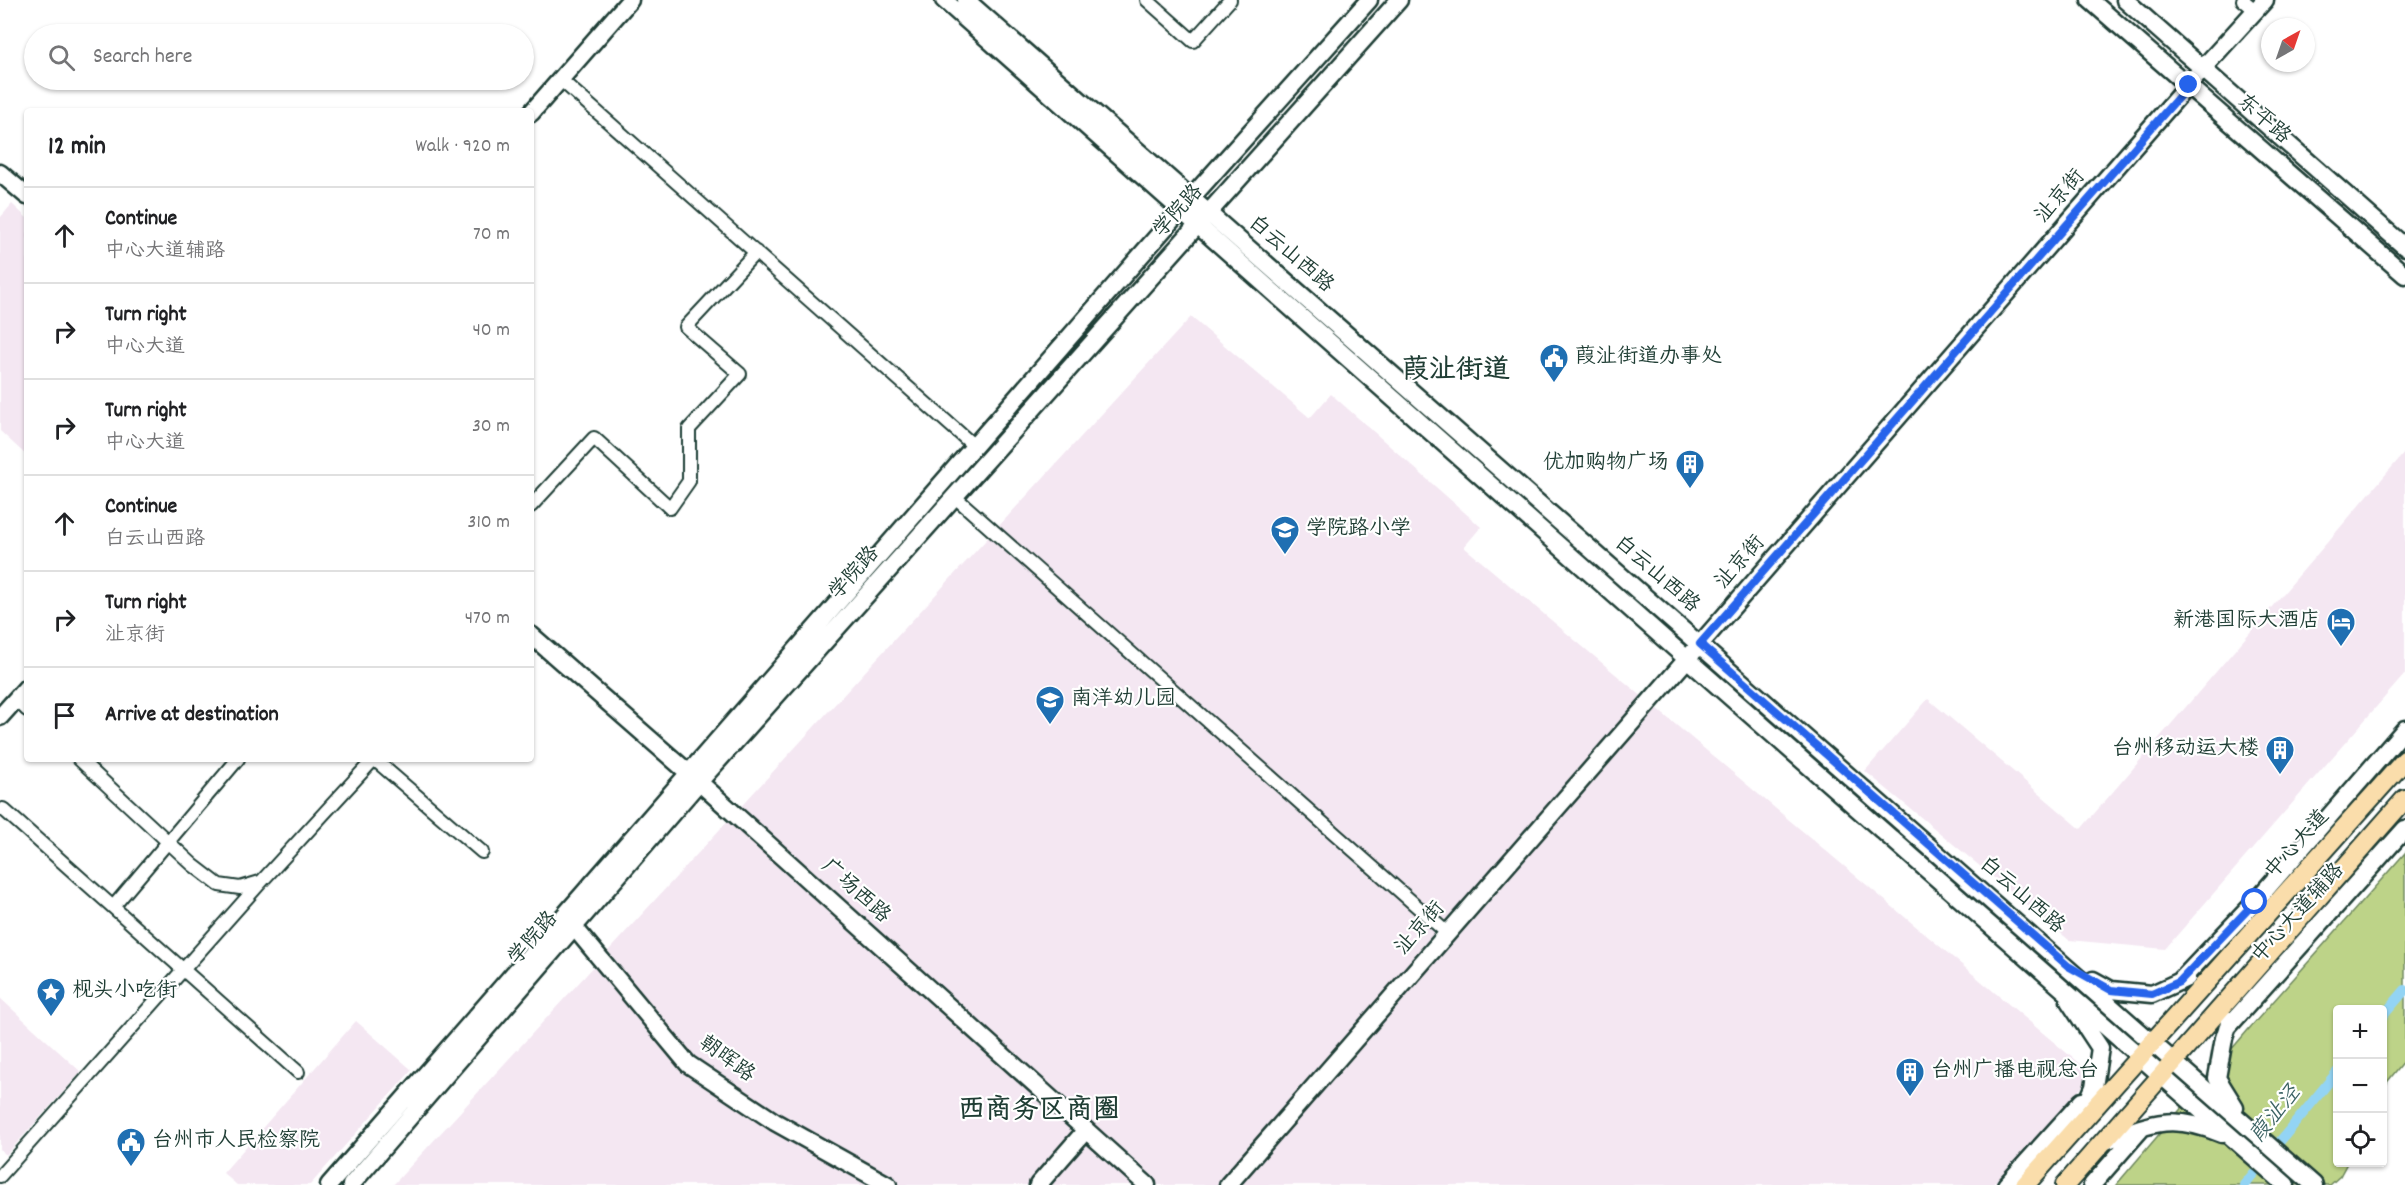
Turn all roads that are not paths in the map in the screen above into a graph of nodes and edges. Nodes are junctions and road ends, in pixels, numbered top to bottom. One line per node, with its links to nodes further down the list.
1 (630, 0): 12 (main road)
2 (944, 0): 17 (main road, 白云山西路)
3 (1148, 0): 4 (street)
4 (1230, 0)
5 (1368, 0): 17 (main road, 学院路)
6 (1399, 0): 18 (main road, 学院路)
7 (2090, 0): 13 (main road, 东平路)
8 (2125, 0): 11 (main road, 东平路)
9 (973, 2): 17 (main road, 白云山西路)
10 (2255, 4): 11 (main road, 沚京街)
11 (2202, 69): 13 (main road, 沚京街); 19 (main road, 东平路)
12 (561, 80): 14 (main road); 20 (street)
13 (2189, 85): 21 (main road, 东平路); 26 (main road, 沚京街)
14 (534, 110)
15 (0, 173): 16 (main road)
16 (24, 193)
17 (1186, 204): 18 (main road, 白云山西路); 22 (main road, 学院路)
18 (1203, 219): 23 (main road, 学院路); 26 (main road, 白云山西路); 27 (main road, 白云山西路)
19 (2405, 247)
20 (756, 252): 22 (street); 24 (street)
21 (2405, 274)
22 (974, 446): 36 (main road, 学院路)
23 (955, 497): 36 (main road, 学院路); 45 (street)
24 (534, 503)
25 (534, 638): 36 (main road, 广场西路)
26 (1700, 644): 27 (main road, 沚京街); 47 (main road, 白云山西路)
27 (1687, 659): 45 (main road, 沚京街); 49 (main road, 白云山西路)
28 (23, 699): 29 (main road)
29 (0, 717)
30 (2405, 729): 50 (main road, 中心大道辅路)
31 (2405, 760): 46 (main road, 中心大道)
32 (83, 762): 40 (street)
33 (235, 762): 40 (street)
34 (371, 762): 42 (street)
35 (377, 762): 41 (street)
36 (693, 777): 44 (main road, 学院路); 62 (main road, 广场西路); 67 (main road, 学院路)
37 (2405, 799): 51 (main road)
38 (3, 809): 43 (street)
39 (2405, 829): 52 (main road, 中心大道辅路)
40 (167, 841): 42 (street); 43 (street)
41 (482, 852)
42 (261, 882): 48 (street)
43 (113, 907): 48 (street)
44 (574, 927): 68 (main road, 学院路); 69 (main road, 朝晖路)
45 (1448, 933): 72 (main road, 沚京街)
46 (2225, 959): 50 (main road, 中心大道); 53 (main road, 中心大道)
47 (2068, 966): 50 (main road, 中心大道); 53 (main road, 白云山西路)
48 (183, 970): 56 (street); 65 (street)
49 (2048, 975): 54 (main road, 白云山西路); 58 (main road, 白云山西路)
50 (2179, 982)
51 (2240, 988): 52 (main road); 55 (main road)
52 (2227, 1028): 59 (main road)
53 (2152, 1040): 54 (main road, 中心大道); 55 (main road, 白云山西路)
54 (2140, 1055): 57 (main road, 白云山西路); 61 (main road, 中心大道)
55 (2175, 1061): 57 (main road); 59 (main road, 白云山西路)
56 (298, 1072)
57 (2163, 1075): 63 (main road); 64 (main road, 白云山西路)
58 (2094, 1087): 61 (main road, 白云山西路); 73 (main road)
59 (2243, 1121): 77 (main road, 白云山西路)
60 (2143, 1127): 63 (main road); 64 (main road); 76 (main road)
61 (2076, 1128): 74 (main road, 中心大道)
62 (1086, 1130): 70 (main road); 71 (main road, 广场西路)
63 (2103, 1142): 75 (main road)
64 (2239, 1143): 66 (main road, 白云山西路)
65 (0, 1176)
66 (2282, 1182)
67 (329, 1185)
68 (351, 1185)
69 (888, 1185)
70 (1038, 1185)
71 (1147, 1185)
72 (1228, 1185)
73 (2006, 1185)
74 (2025, 1185)
75 (2065, 1185)
76 (2092, 1185)
77 (2314, 1185)

